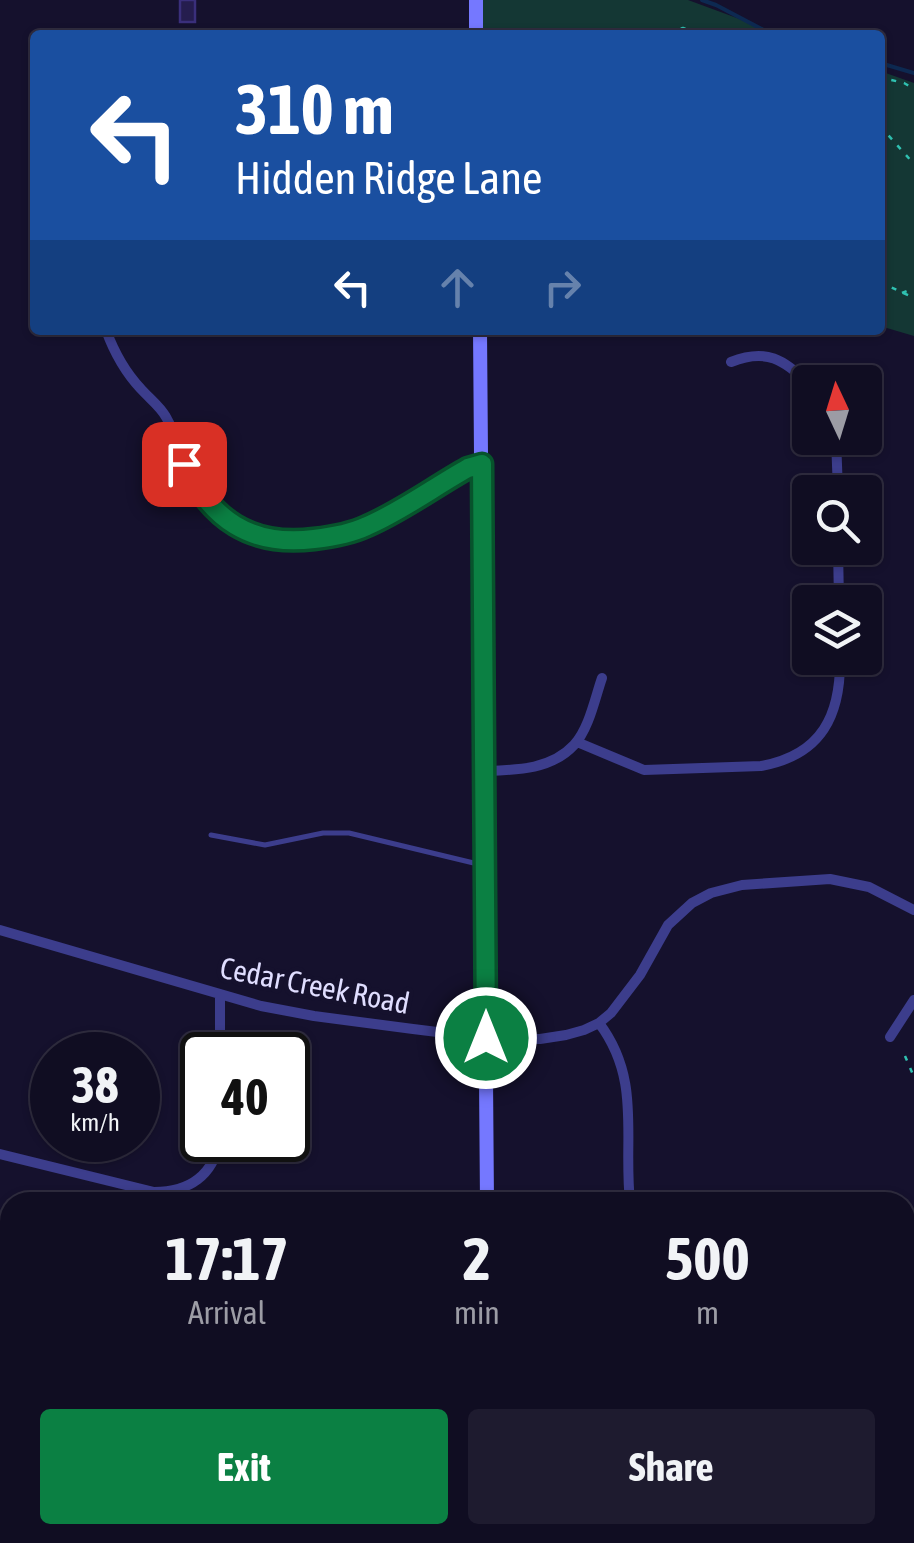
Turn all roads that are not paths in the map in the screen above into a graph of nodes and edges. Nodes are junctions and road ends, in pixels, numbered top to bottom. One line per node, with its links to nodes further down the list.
1 (476, 0): 2 (street)
2 (476, 30)
3 (108, 335): 7 (street)
4 (480, 335): 7 (street)
5 (731, 362): 6 (street)
6 (792, 370)
7 (482, 464): 11 (street)
8 (839, 675): 10 (street)
9 (602, 678): 10 (street)
10 (577, 742): 11 (street)
11 (484, 771): 13 (street)
12 (211, 835): 13 (lane)
13 (485, 866): 21 (street)
14 (914, 910): 18 (street)
15 (0, 930): 16 (street, Cedar Creek Road)
16 (220, 994): 19 (street); 21 (street, Cedar Creek Road)
17 (914, 1000): 20 (street)
18 (599, 1023): 21 (street, Cedar Creek Road); 27 (street)
19 (220, 1032)
20 (890, 1037)
21 (486, 1038): 26 (street)
22 (0, 1154): 24 (street)
23 (213, 1162): 25 (street)
24 (136, 1192)
25 (169, 1192)
26 (487, 1192)
27 (630, 1192)

